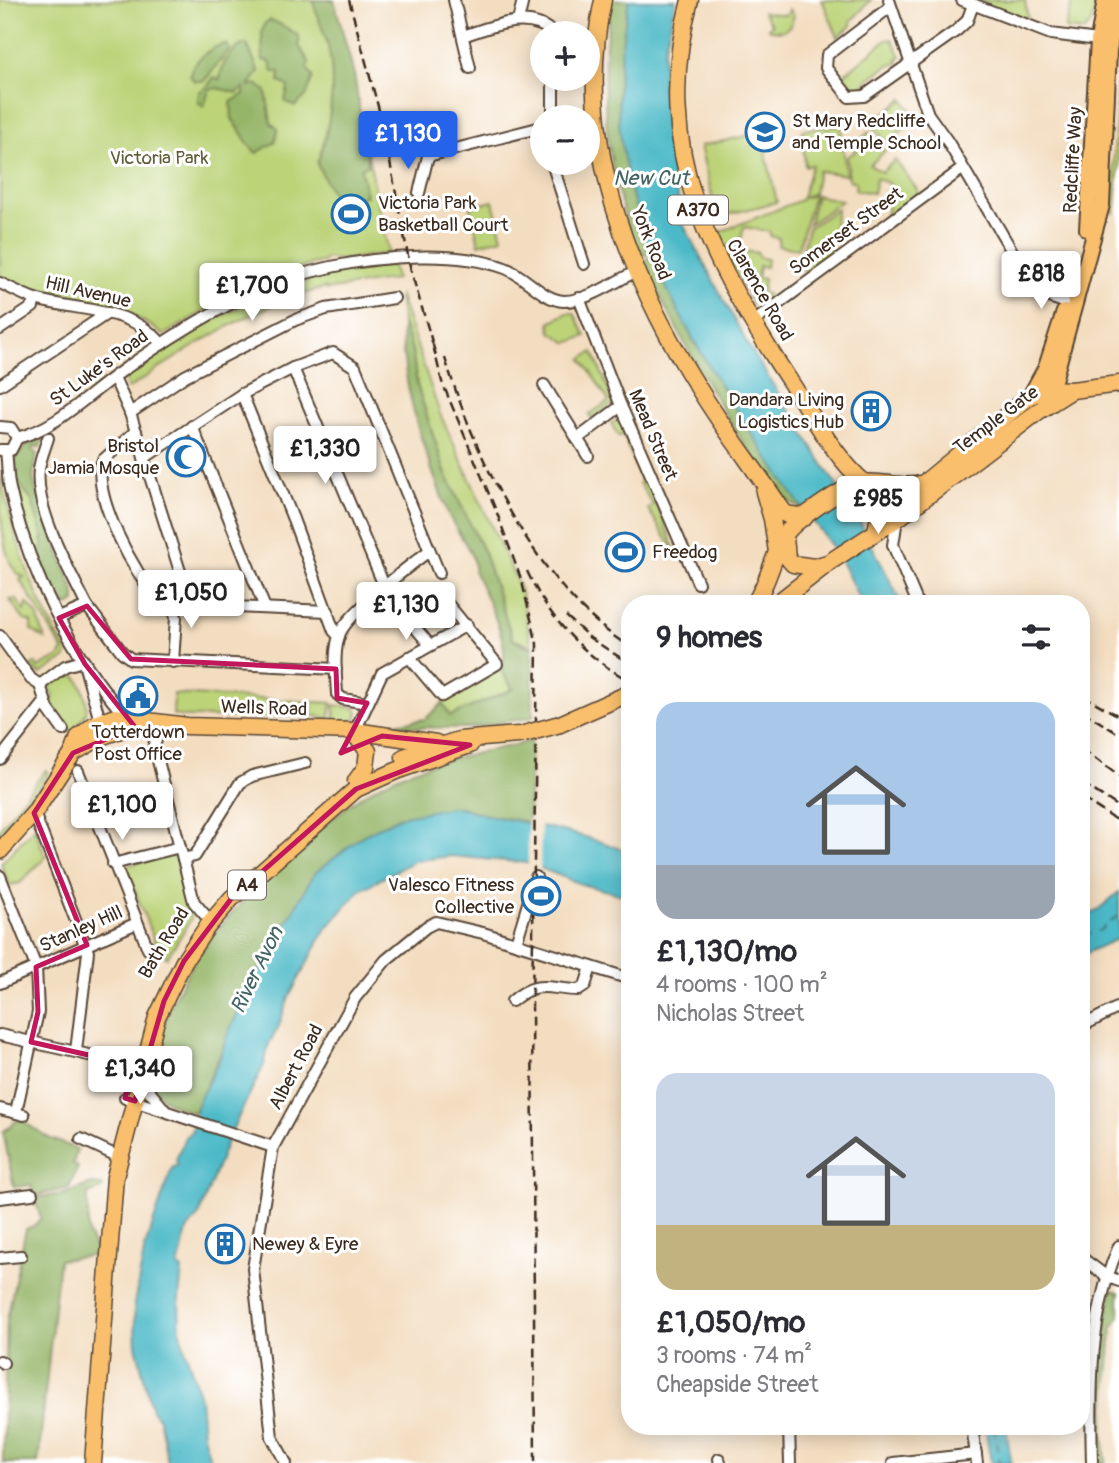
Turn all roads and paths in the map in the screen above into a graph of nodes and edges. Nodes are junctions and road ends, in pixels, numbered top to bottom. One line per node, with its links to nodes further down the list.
1 (454, 0): 12 (street)
2 (523, 0): 10 (street)
3 (603, 0): 17 (highway, York Road)
4 (690, 0): 31 (highway, Clarence Road / A370)
5 (962, 0): 9 (street)
6 (1105, 0): 13 (main road, Redcliffe Way)
7 (1116, 0): 14 (main road, Redcliffe Way)
8 (889, 4): 15 (street); 15 (street)
9 (973, 5): 13 (street); 15 (street)
10 (518, 21): 11 (street); 12 (street)
11 (530, 24)
12 (463, 36): 16 (street)
13 (1098, 40): 29 (main road, Redcliffe Way)
14 (1114, 53): 39 (main road, Redcliffe Way)
15 (910, 65): 20 (street)
16 (470, 68)
17 (596, 105)
18 (530, 130): 22 (street)
19 (600, 136): 24 (highway, York Road)
20 (962, 169): 29 (street); 31 (street, Somerset Street)
21 (556, 175): 23 (street)
22 (419, 193)
23 (584, 264)
24 (637, 271): 27 (street); 56 (highway, York Road)
25 (0, 283): 28 (street, Hill Avenue)
26 (394, 298): 45 (street)
27 (579, 298): 33 (street, St Luke's Road); 43 (street, Mead Street)
28 (35, 299): 30 (street, Hill Avenue); 32 (street)
29 (1067, 303): 42 (main road, Redcliffe Way)
30 (108, 313): 33 (street, Hill Avenue); 37 (street)
31 (751, 323): 47 (highway, Clarence Road / A370)
32 (0, 329)
33 (162, 344): 35 (street, St Luke's Road)
34 (293, 368): 41 (street); 63 (street); 68 (street)
35 (114, 377): 45 (street); 50 (street, St Luke's Road)
36 (1119, 384): 40 (highway, Temple Gate)
37 (0, 385)
38 (544, 385): 52 (street)
39 (1050, 389): 40 (highway, Temple Gate); 42 (highway, Temple Gate); 44 (main road, Redcliffe Way)
40 (1072, 390): 44 (highway, Temple Gate)
41 (242, 394): 48 (street); 77 (street)
42 (1030, 396): 57 (highway)
43 (621, 406): 52 (street); 67 (street, Mead Street)
44 (1039, 411): 60 (highway, Temple Gate)
45 (130, 413): 49 (street)
46 (1, 424): 50 (street)
47 (818, 425): 57 (highway, Clarence Road / A370); 58 (highway, Clarence Road / A370)
48 (192, 426): 55 (street); 76 (street)
49 (136, 431): 55 (street); 74 (street)
50 (18, 438): 53 (street)
51 (48, 438): 75 (street)
52 (577, 439): 54 (street)
53 (3, 451): 78 (street)
54 (588, 456)
55 (144, 458): 73 (street)
56 (756, 474): 59 (highway, York Road); 64 (highway, York Road)
57 (868, 484): 58 (highway); 61 (highway)
58 (841, 488): 59 (highway)
59 (801, 519): 62 (highway)
60 (897, 519): 61 (highway, Temple Gate); 72 (street)
61 (873, 532): 65 (highway, Temple Gate)
62 (785, 534): 64 (highway); 65 (highway)
63 (429, 551): 66 (street); 68 (street)
64 (777, 554): 65 (highway); 70 (highway)
65 (824, 564): 71 (highway)
66 (439, 573)
67 (698, 583)
68 (385, 588): 82 (street)
69 (437, 592): 80 (street)
70 (758, 595)
71 (787, 595)
72 (914, 595)
73 (190, 603): 74 (street); 76 (street)
74 (172, 604): 86 (street)
75 (87, 606): 78 (street); 86 (street)
76 (265, 608): 77 (street)
77 (328, 611): 82 (street)
78 (59, 618): 84 (street)
79 (407, 618): 83 (street)
80 (467, 625): 83 (street); 85 (street)
81 (0, 636): 90 (street)
82 (339, 636): 89 (street)
83 (430, 645): 85 (street)
84 (76, 649): 87 (street); 88 (street)
85 (409, 657): 93 (street)
86 (173, 662): 89 (street)
87 (84, 663): 88 (street); 94 (street); 96 (street)
88 (65, 666): 90 (street)
89 (336, 669): 93 (street)
90 (40, 685): 92 (street)
91 (621, 698): 100 (highway, Bath Road / A4, bridge)
92 (45, 702): 97 (street); 101 (street)
93 (367, 703): 98 (street)
94 (127, 722): 95 (highway, Wells Road); 96 (highway, Wells Road)
95 (168, 727): 98 (highway, Wells Road); 106 (street)
96 (100, 728): 105 (highway, Wells Road)
97 (63, 730)
98 (368, 735): 99 (highway, Wells Road); 100 (highway); 104 (highway)
99 (443, 743): 100 (highway, Bath Road / A4); 104 (highway, Bath Road / A4)
100 (464, 743): 123 (highway, Bath Road / A4)
101 (0, 759)
102 (305, 763): 108 (street)
103 (78, 771): 109 (street)
104 (356, 781): 112 (highway, Bath Road / A4)
105 (34, 813): 107 (highway, Wells Road); 115 (street)
106 (180, 847): 108 (street); 109 (street)
107 (0, 850)
108 (183, 859): 112 (street)
109 (113, 863): 113 (street)
110 (0, 876): 117 (street)
111 (536, 877): 114 (street)
112 (205, 915): 128 (highway, Bath Road / A4)
113 (137, 923): 115 (street, Stanley Hill); 116 (street)
114 (516, 943): 118 (street, Albert Road); 134 (street, Albert Road)
115 (87, 946): 117 (street, Stanley Hill); 127 (street)
116 (148, 949)
117 (36, 967): 120 (street, Stanley Hill); 126 (street)
118 (591, 967): 119 (street, Albert Road); 121 (street)
119 (621, 976)
120 (0, 983)
121 (512, 1001)
122 (1119, 1007): 124 (street)
123 (157, 1017): 129 (highway, Bath Road / A4); 130 (highway, Bath Road / A4)
124 (1090, 1022)
125 (0, 1035): 126 (street)
126 (31, 1042): 127 (street); 131 (street)
127 (76, 1051): 128 (street)
128 (133, 1065): 130 (highway, Bath Road / A4)
129 (145, 1081): 132 (street)
130 (130, 1099): 132 (street); 135 (highway, Bath Road / A4)
131 (0, 1109)
132 (166, 1111): 134 (street)
133 (81, 1139): 135 (street)
134 (273, 1147): 148 (street, Albert Road)
135 (119, 1157): 147 (highway, Bath Road / A4)
136 (32, 1194): 137 (street)
137 (0, 1198)
138 (1119, 1246): 142 (street)
139 (20, 1256): 140 (street)
140 (0, 1258)
141 (1090, 1264): 142 (street)
142 (1106, 1276): 143 (street); 151 (street)
143 (1119, 1280)
144 (789, 1435): 149 (street)
145 (973, 1435): 146 (street)
146 (976, 1458): 150 (street)
147 (93, 1463)
148 (286, 1463)
149 (790, 1463)
150 (893, 1463)
151 (1092, 1463)

